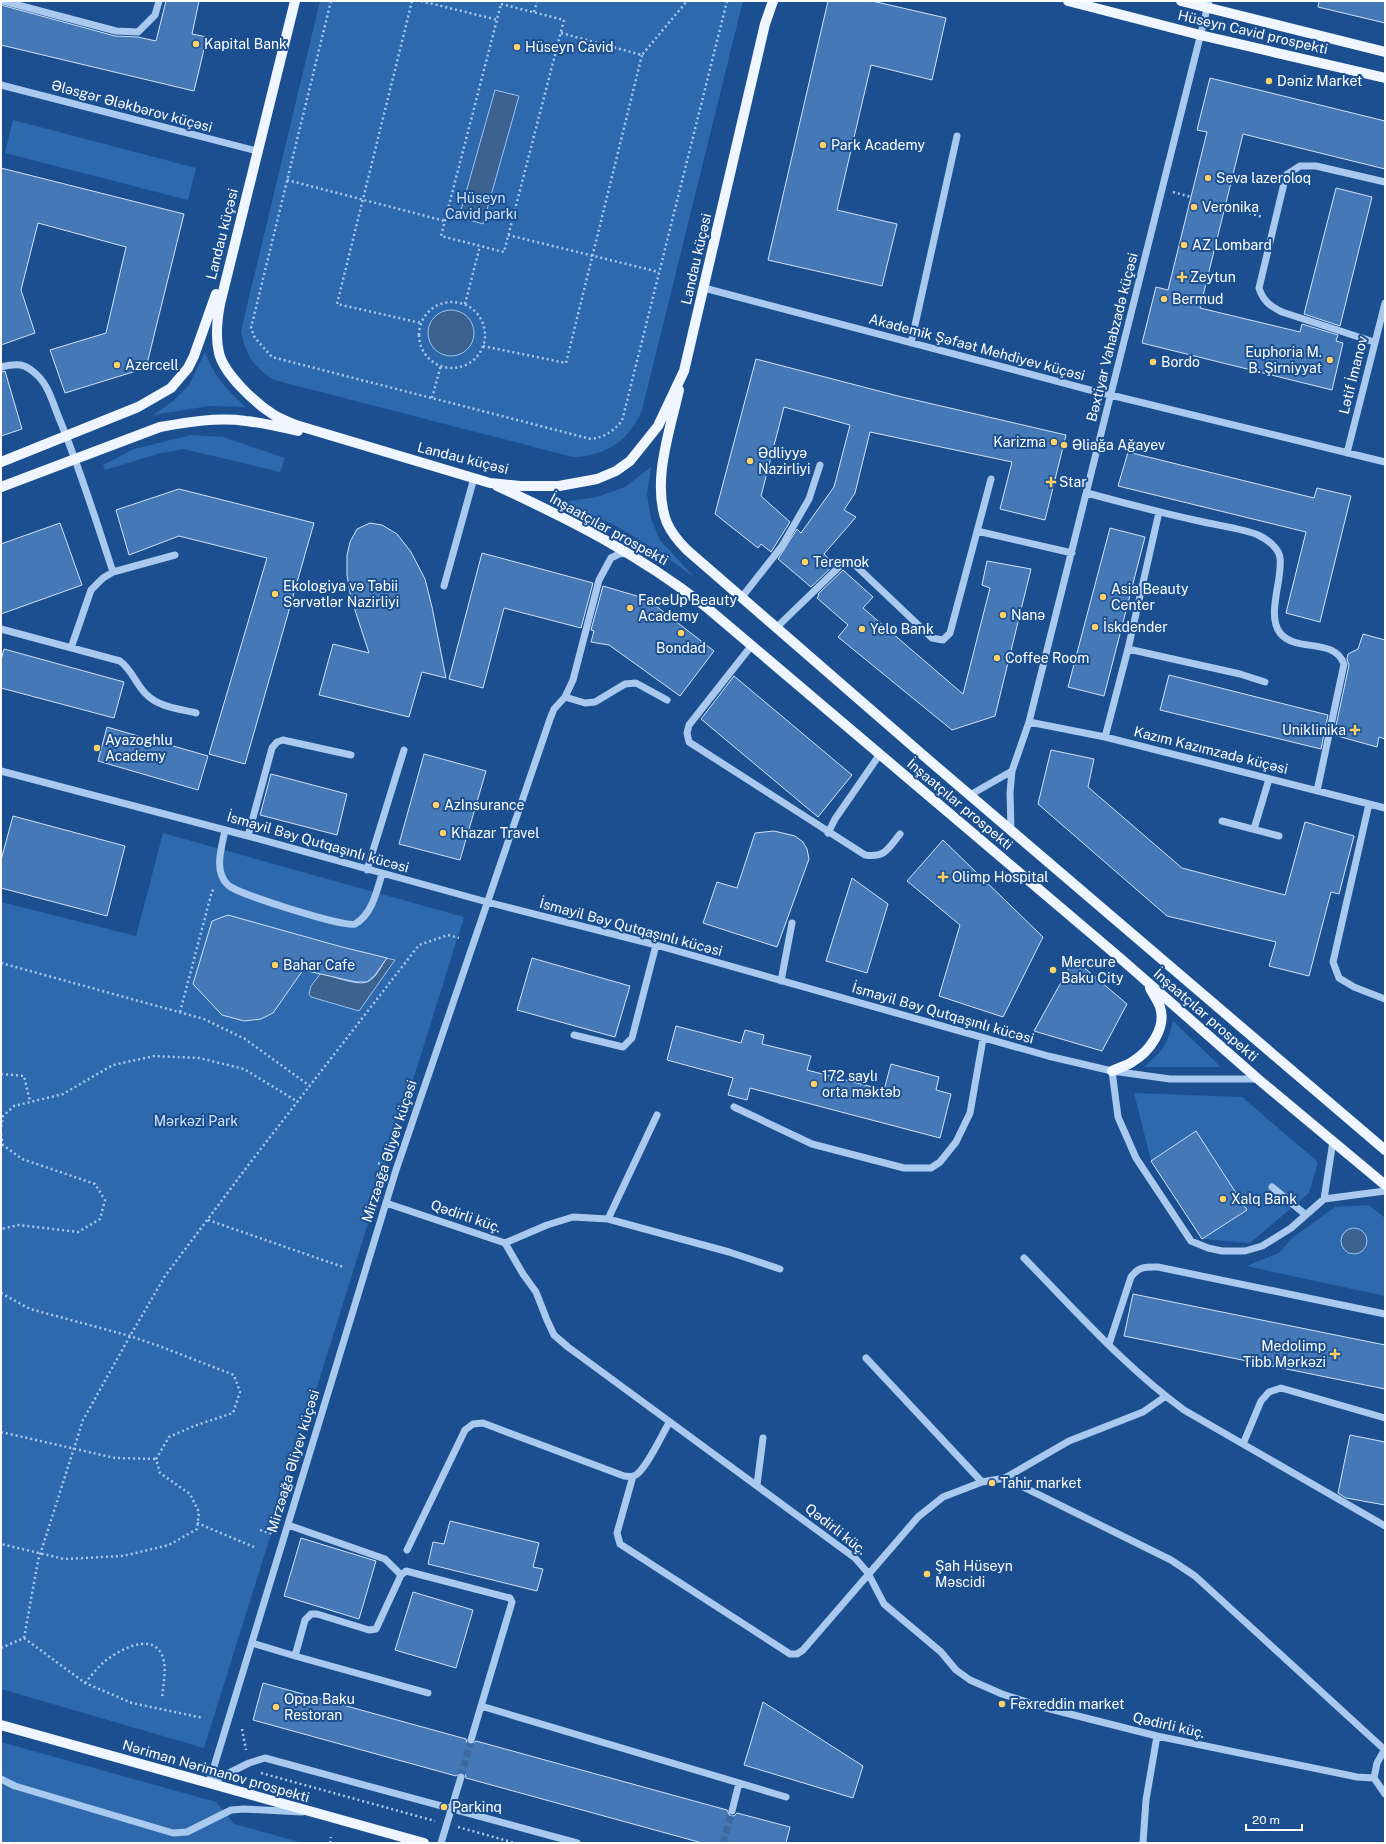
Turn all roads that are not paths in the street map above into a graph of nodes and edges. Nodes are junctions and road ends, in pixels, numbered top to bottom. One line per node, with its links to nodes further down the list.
1 (3, 1): 2 (street)
2 (159, 1)
3 (295, 1): 15 (main road, Landau küçəsi)
4 (765, 1): 9 (main road)
5 (773, 1): 9 (main road)
6 (1068, 1): 10 (main road, Hüseyn Cavid prospekti)
7 (1181, 1): 8 (main road, Hüseyn Cavid prospekti)
8 (1208, 4): 10 (street, Bəxtiyar Vahabzadə küçəsi); 11 (main road, Hüseyn Cavid prospekti)
9 (765, 24): 18 (main road, Landau küçəsi)
10 (1200, 35): 12 (main road, Hüseyn Cavid prospekti); 24 (street, Bəxtiyar Vahabzadə küçəsi)
11 (1385, 52)
12 (1385, 78)
13 (1, 85): 15 (street, Ələsgər Ələkbərov küçəsi)
14 (957, 136): 21 (street)
15 (257, 151): 17 (main road, Landau küçəsi)
16 (1385, 182): 20 (street)
17 (237, 233): 25 (main road); 26 (main road, Landau küçəsi)
18 (704, 288): 21 (street, Akademik Şəfaət Mehdiyev küçəsi); 23 (main road, Landau küçəsi)
19 (1385, 303): 20 (street, Lətif İmanov)
20 (1374, 342): 27 (street, Lətif İmanov)
21 (911, 343): 24 (street, Akademik Şəfaət Mehdiyev küçəsi)
22 (1, 367): 25 (street)
23 (684, 371): 34 (main road, Landau küçəsi); 44 (main road, İnşaatçılar prospekti)
24 (1111, 395): 27 (street, Akademik Şəfaət Mehdiyev küçəsi); 36 (street, Bəxtiyar Vahabzadə küçəsi)
25 (66, 436): 28 (street); 29 (main road)
26 (329, 436): 28 (main road); 32 (main road, Landau küçəsi)
27 (1347, 453): 30 (street, Akademik Şəfaət Mehdiyev küçəsi)
28 (75, 458): 35 (main road); 42 (street)
29 (1, 462)
30 (1385, 462)
31 (820, 465): 44 (street)
32 (474, 478): 34 (main road, Landau küçəsi); 43 (street)
33 (991, 479): 38 (street)
34 (490, 483): 40 (main road, İnşaatçılar prospekti)
35 (1, 487)
36 (1087, 493): 37 (street); 39 (street, Bəxtiyar Vahabzadə küçəsi)
37 (1159, 512): 49 (street); 62 (street)
38 (977, 531): 39 (street); 45 (street)
39 (1072, 552): 54 (street, Bəxtiyar Vahabzadə küçəsi)
40 (630, 553): 47 (main road, İnşaatçılar prospekti); 51 (street, Mirzəağa Əliyev küçəsi)
41 (175, 555): 42 (street)
42 (113, 572): 48 (street)
43 (444, 586)
44 (742, 597): 45 (main road, İnşaatçılar prospekti)
45 (777, 627): 63 (main road, İnşaatçılar prospekti)
46 (1, 629): 48 (street)
47 (752, 645): 57 (main road, İnşaatçılar prospekti); 70 (street)
48 (71, 648): 53 (street)
49 (1128, 649): 50 (street); 55 (street)
50 (1264, 682)
51 (565, 697): 52 (street); 76 (street, Mirzəağa Əliyev küçəsi)
52 (667, 700)
53 (196, 713)
54 (1029, 722): 55 (street, Kazım Kazımzadə küçəsi); 60 (street, Bəxtiyar Vahabzadə küçəsi)
55 (1105, 737): 61 (street, Kazım Kazımzadə küçəsi)
56 (404, 750): 74 (street)
57 (880, 754): 70 (street); 79 (main road, İnşaatçılar prospekti)
58 (351, 755): 72 (street)
59 (1, 771): 68 (street, İsmayil Bəy Qutqaşınlı kücəsi)
60 (1012, 771): 63 (street); 69 (street, Bəxtiyar Vahabzadə küçəsi)
61 (1269, 779): 62 (street, Kazım Kazımzadə küçəsi); 67 (street)
62 (1317, 791): 64 (street, Kazım Kazımzadə küçəsi)
63 (970, 795): 69 (main road, İnşaatçılar prospekti)
64 (1369, 804): 65 (street, Kazım Kazımzadə küçəsi); 81 (street)
65 (1385, 808)
66 (1222, 821): 67 (street)
67 (1254, 829): 73 (street)
68 (225, 830): 72 (street, İsmayil Bəy Qutqaşınlı kücəsi); 75 (street)
69 (1011, 830): 89 (main road, İnşaatçılar prospekti)
70 (828, 833): 71 (street)
71 (900, 834)
72 (248, 836): 74 (street, İsmayil Bəy Qutqaşınlı kücəsi)
73 (1279, 836)
74 (367, 870): 75 (street, İsmayil Bəy Qutqaşınlı kücəsi)
75 (382, 874): 76 (street, İsmayil Bəy Qutqaşınlı kücəsi)
76 (486, 902): 78 (street, İsmayil Bəy Qutqaşınlı kücəsi); 94 (street, Mirzəağa Əliyev küçəsi)
77 (792, 923): 80 (street)
78 (656, 945): 80 (street, İsmayil Bəy Qutqaşınlı kücəsi); 82 (street)
79 (1145, 980): 84 (main road); 85 (main road, İnşaatçılar prospekti)
80 (782, 981): 83 (street, İsmayil Bəy Qutqaşınlı kücəsi)
81 (1385, 999)
82 (574, 1035)
83 (983, 1039): 84 (street, İsmayil Bəy Qutqaşınlı kücəsi); 86 (street)
84 (1112, 1071): 85 (street, İsmayil Bəy Qutqaşınlı kücəsi); 95 (street)
85 (1258, 1079): 88 (main road, İnşaatçılar prospekti)
86 (734, 1107)
87 (657, 1115): 96 (street)
88 (1333, 1141): 90 (main road, İnşaatçılar prospekti); 93 (street)
89 (1385, 1150)
90 (1385, 1185)
91 (1272, 1187): 95 (street)
92 (1385, 1191): 93 (street)
93 (1324, 1199): 95 (street)
94 (386, 1203): 97 (street, Qədirli küç.); 112 (street, Mirzəağa Əliyev küçəsi)
95 (1306, 1215)
96 (608, 1219): 97 (street); 99 (street)
97 (505, 1243): 105 (street, Qədirli küç.)
98 (1024, 1258): 101 (street)
99 (780, 1269)
100 (1385, 1314): 101 (street)
101 (1109, 1344): 103 (street)
102 (866, 1358): 110 (street)
103 (1166, 1396): 107 (street); 109 (street)
104 (1385, 1418): 107 (street)
105 (669, 1423): 108 (street); 111 (street, Qədirli küç.)
106 (763, 1438): 111 (street)
107 (1243, 1444): 113 (street)
108 (633, 1476): 114 (street); 115 (street)
109 (1005, 1478): 110 (street); 124 (street)
110 (982, 1482): 115 (street)
111 (757, 1485): 115 (street, Qədirli küç.)
112 (288, 1525): 116 (street); 117 (street, Mirzəağa Əliyev küçəsi)
113 (1385, 1526)
114 (407, 1550)
115 (868, 1573): 122 (street, Qədirli küç.)
116 (401, 1575): 118 (street); 120 (street)
117 (252, 1643): 118 (street); 128 (street, Mirzəağa Əliyev küçəsi)
118 (295, 1656): 119 (street)
119 (428, 1693)
120 (481, 1706): 123 (street); 129 (street)
121 (1, 1725): 128 (main road, Nəriman Nərimanov prospekti)
122 (1157, 1736): 126 (street, Qədirli küç.); 138 (street)
123 (471, 1740)
124 (1385, 1750): 126 (street)
125 (461, 1777): 132 (street)
126 (1374, 1778): 130 (street)
127 (1, 1779): 134 (street)
128 (209, 1783): 132 (street); 134 (main road, Nəriman Nərimanov prospekti)
129 (739, 1783): 131 (street); 133 (street)
130 (1385, 1794)
131 (786, 1797)
132 (452, 1808): 136 (street); 137 (street)
133 (732, 1811)
134 (316, 1813): 135 (main road, Nəriman Nərimanov prospekti)
135 (424, 1843)
136 (440, 1843)
137 (577, 1843)
138 (1143, 1843)

